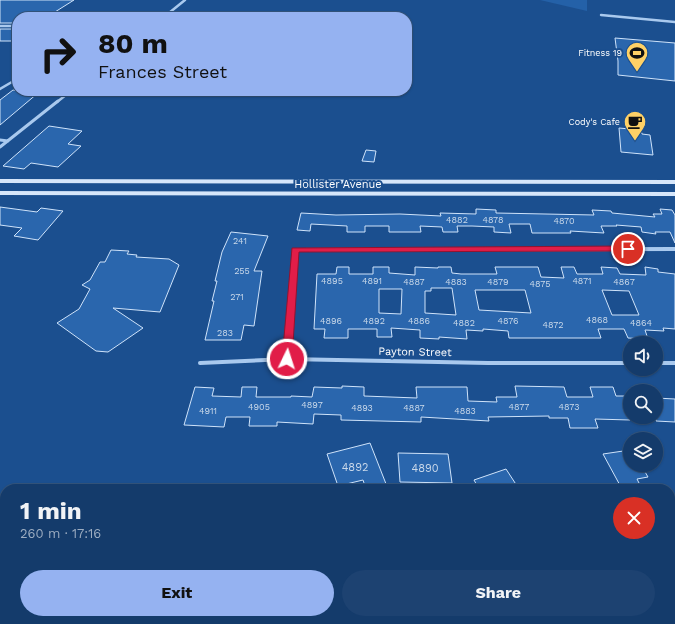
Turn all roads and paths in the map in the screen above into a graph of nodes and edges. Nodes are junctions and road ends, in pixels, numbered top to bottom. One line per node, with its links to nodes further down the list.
1 (185, 0): 2 (street)
2 (170, 12)
3 (601, 15): 4 (street)
4 (675, 22)
5 (0, 26): 6 (street)
6 (12, 26)
7 (12, 82): 9 (street)
8 (0, 84): 9 (street)
9 (6, 85): 10 (street)
10 (0, 90)
11 (65, 96): 13 (street)
12 (0, 140): 13 (street)
13 (8, 141): 14 (street)
14 (0, 147)
15 (0, 181): 16 (main road, Hollister Avenue)
16 (675, 182)
17 (0, 192): 18 (main road, Hollister Avenue)
18 (675, 194)
19 (675, 249): 20 (street)
20 (287, 359): 21 (street, Payton Street); 22 (street, Payton Street)
21 (200, 363)
22 (623, 363)
23 (663, 363): 24 (street)
24 (675, 363)

